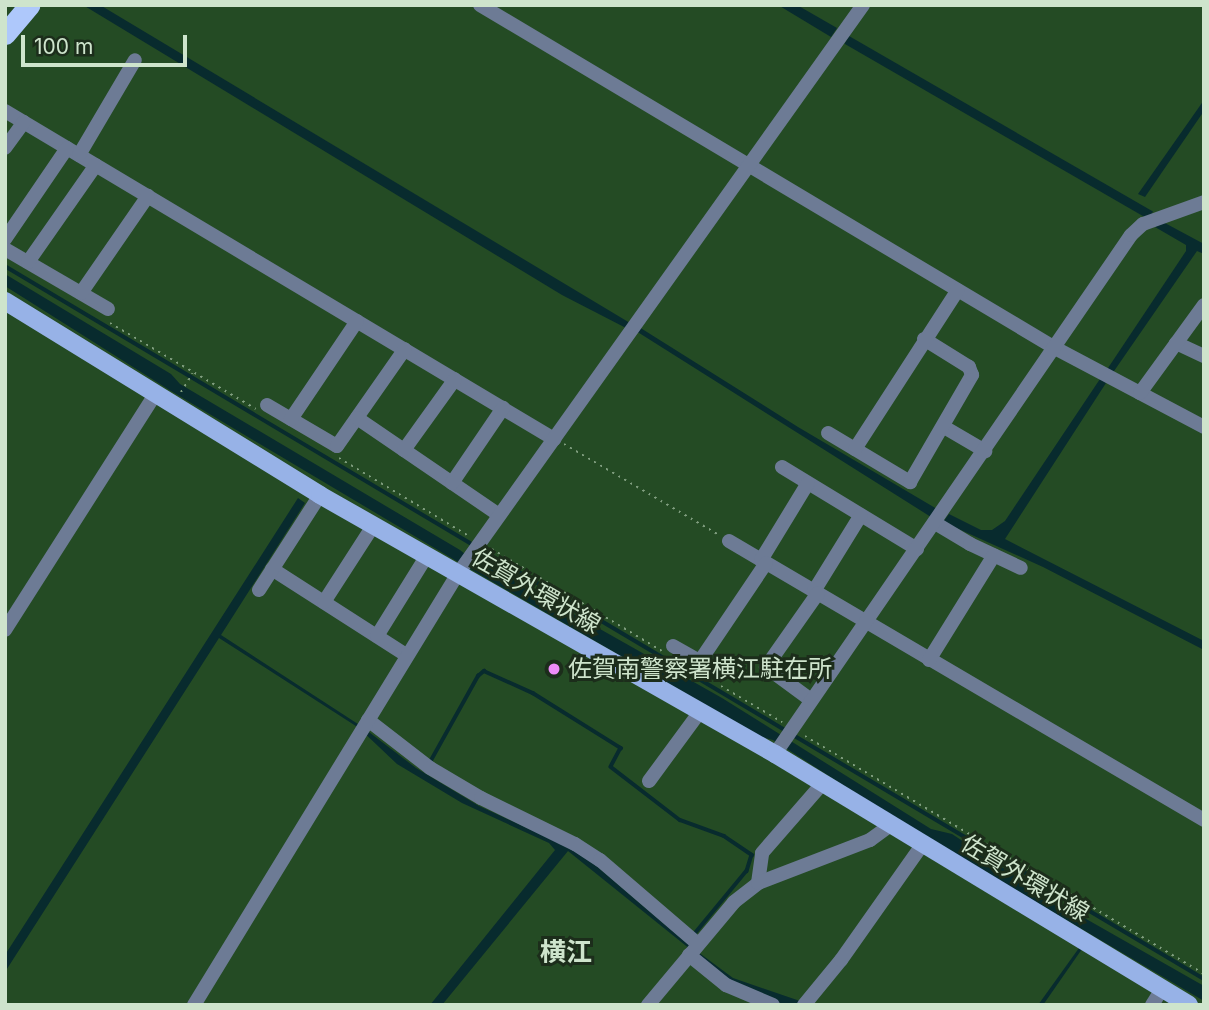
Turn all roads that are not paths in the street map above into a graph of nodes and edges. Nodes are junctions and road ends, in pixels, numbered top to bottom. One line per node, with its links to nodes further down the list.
1 (29, 5): 4 (highway)
2 (480, 5): 11 (street)
3 (863, 5): 11 (street)
4 (5, 34)
5 (135, 60): 9 (street)
6 (5, 111): 7 (street)
7 (24, 122): 8 (street); 9 (street)
8 (5, 148)
9 (73, 152): 10 (street); 14 (street)
10 (96, 165): 12 (street); 16 (street)
11 (748, 166): 17 (street); 38 (street)
12 (148, 196): 18 (street); 22 (street)
13 (1204, 202): 25 (street)
14 (5, 239)
15 (5, 249): 16 (street)
16 (28, 262): 18 (street)
17 (958, 290): 23 (street); 25 (street)
18 (81, 293): 21 (street)
19 (5, 301): 29 (main road, 佐賀外環状線)
20 (1204, 305): 24 (street)
21 (104, 313)
22 (357, 321): 26 (street); 34 (street)
23 (924, 339): 35 (street); 39 (street)
24 (1176, 343): 27 (street); 30 (street)
25 (1055, 348): 30 (street); 41 (street)
26 (405, 349): 28 (street); 33 (street)
27 (1204, 356)
28 (455, 379): 31 (street); 40 (street)
29 (156, 393): 45 (main road, 佐賀外環状線); 62 (street)
30 (1140, 393): 36 (street)
31 (503, 408): 38 (street); 43 (street)
32 (266, 410): 34 (street)
33 (357, 418): 34 (street); 40 (street)
34 (291, 419)
35 (944, 427): 39 (street); 41 (street)
36 (1204, 427)
37 (828, 433): 39 (street)
38 (554, 439): 46 (street)
39 (855, 449)
40 (404, 450): 43 (street)
41 (985, 451): 48 (street)
42 (782, 467): 44 (street)
43 (452, 483): 46 (street)
44 (808, 483): 47 (street); 54 (street)
45 (320, 495): 49 (main road, 佐賀外環状線); 56 (street)
46 (499, 515): 57 (street)
47 (861, 515): 51 (street); 59 (street)
48 (935, 523): 51 (street); 52 (street)
49 (373, 526): 53 (main road, 佐賀外環状線); 60 (street)
50 (729, 541): 54 (street)
51 (917, 549): 61 (street)
52 (994, 555): 55 (street); 66 (street)
53 (426, 557): 57 (main road, 佐賀外環状線); 63 (street)
54 (764, 562): 59 (street); 67 (street)
55 (1021, 568)
56 (272, 569): 58 (street); 60 (street)
57 (459, 573): 65 (street); 70 (main road, 佐賀外環状線)
58 (260, 590)
59 (816, 592): 61 (street); 69 (street)
60 (324, 602): 63 (street)
61 (866, 622): 66 (street); 69 (street)
62 (5, 629)
63 (377, 636): 65 (street)
64 (672, 651): 67 (street)
65 (406, 655): 71 (street)
66 (929, 660): 75 (street)
67 (700, 661): 68 (street)
68 (719, 679)
69 (811, 699): 72 (street)
70 (699, 713): 72 (main road, 佐賀外環状線); 73 (street)
71 (364, 726): 79 (street); 81 (street)
72 (783, 742): 74 (main road, 佐賀外環状線)
73 (649, 781)
74 (822, 784): 76 (main road, 佐賀外環状線); 78 (street)
75 (1204, 820)
76 (889, 826): 77 (main road, 佐賀外環状線); 78 (street)
77 (922, 845): 80 (main road, 佐賀外環状線); 84 (street)
78 (758, 883): 79 (street)
79 (692, 944): 82 (street); 83 (street)
80 (1157, 997): 85 (main road, 佐賀外環状線)
81 (194, 1005)
82 (648, 1005)
83 (773, 1005)
84 (804, 1005)
85 (1189, 1005)

